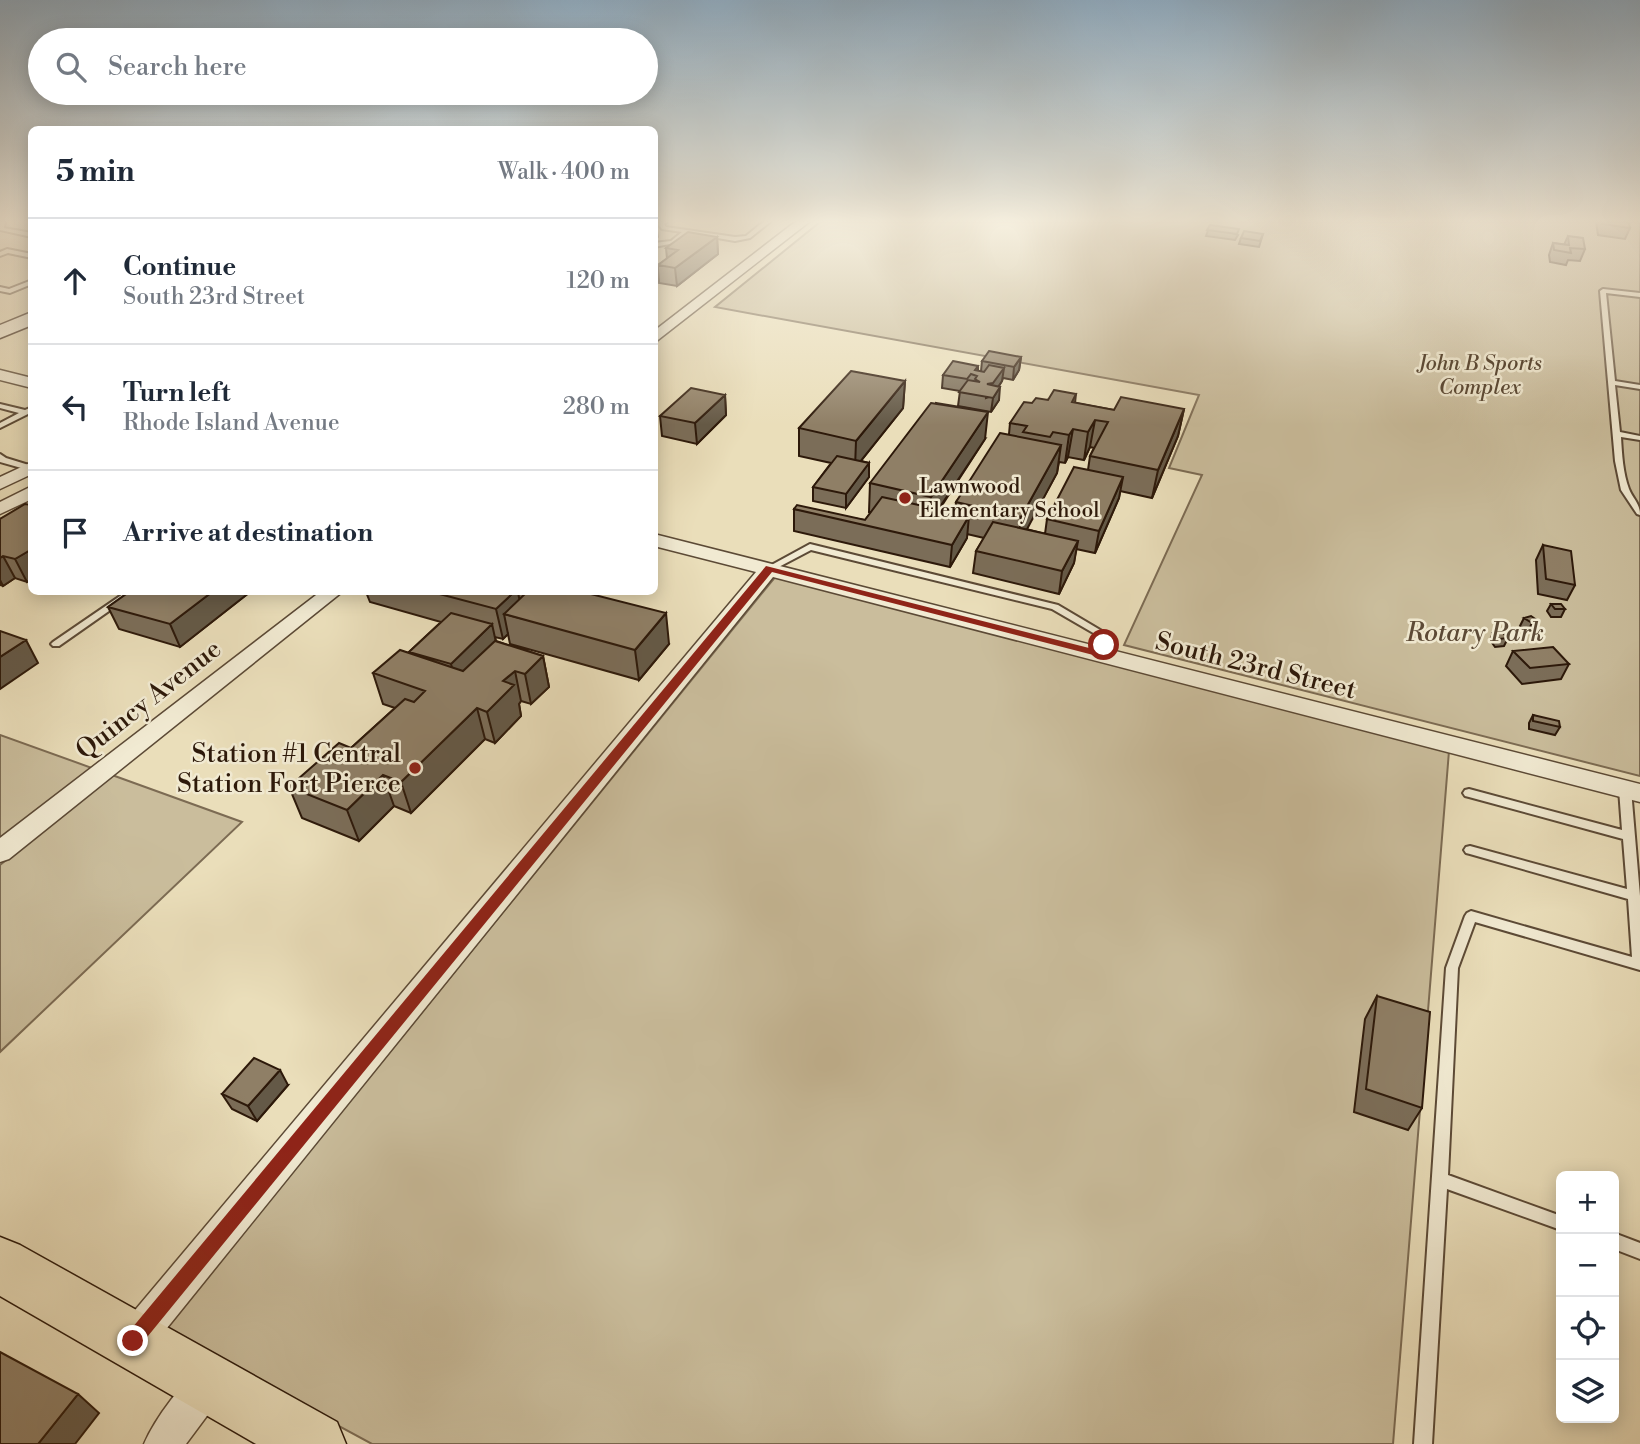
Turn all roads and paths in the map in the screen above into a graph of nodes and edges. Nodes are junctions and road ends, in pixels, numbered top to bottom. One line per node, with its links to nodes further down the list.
1 (717, 289): 7 (street)
2 (1640, 295): 10 (lane)
3 (28, 309): 5 (street)
4 (28, 320): 6 (street)
5 (0, 321)
6 (0, 332)
7 (658, 336)
8 (0, 375): 9 (street)
9 (28, 382)
10 (1611, 382): 11 (lane); 16 (lane)
11 (1640, 387)
12 (0, 406): 13 (lane)
13 (28, 411)
14 (28, 412): 15 (lane)
15 (0, 426)
16 (1617, 434): 17 (lane); 24 (lane)
17 (1640, 438)
18 (0, 456): 19 (lane)
19 (28, 467)
20 (28, 470): 21 (street)
21 (0, 484)
22 (28, 493): 23 (street)
23 (0, 509)
24 (1640, 512)
25 (658, 541): 26 (street, South 23rd Street)
26 (770, 568): 30 (street, South 23rd Street); 30 (lane); 43 (street)
27 (127, 595): 29 (lane)
28 (328, 595): 35 (street, Quincy Avenue)
29 (56, 644)
30 (1101, 654): 31 (street, South 23rd Street)
31 (1632, 791): 33 (lane)
32 (1469, 793): 33 (lane)
33 (1629, 836): 36 (lane)
34 (1469, 850): 36 (lane)
35 (0, 852)
36 (1634, 896): 37 (lane)
37 (1639, 965): 38 (lane)
38 (1440, 1179): 39 (lane); 47 (lane)
39 (1556, 1221)
40 (1619, 1243): 41 (lane)
41 (1640, 1251)
42 (0, 1265): 43 (main road)
43 (133, 1341): 44 (main road)
44 (208, 1384): 45 (street); 46 (main road)
45 (163, 1444)
46 (315, 1444)
47 (1423, 1444)

